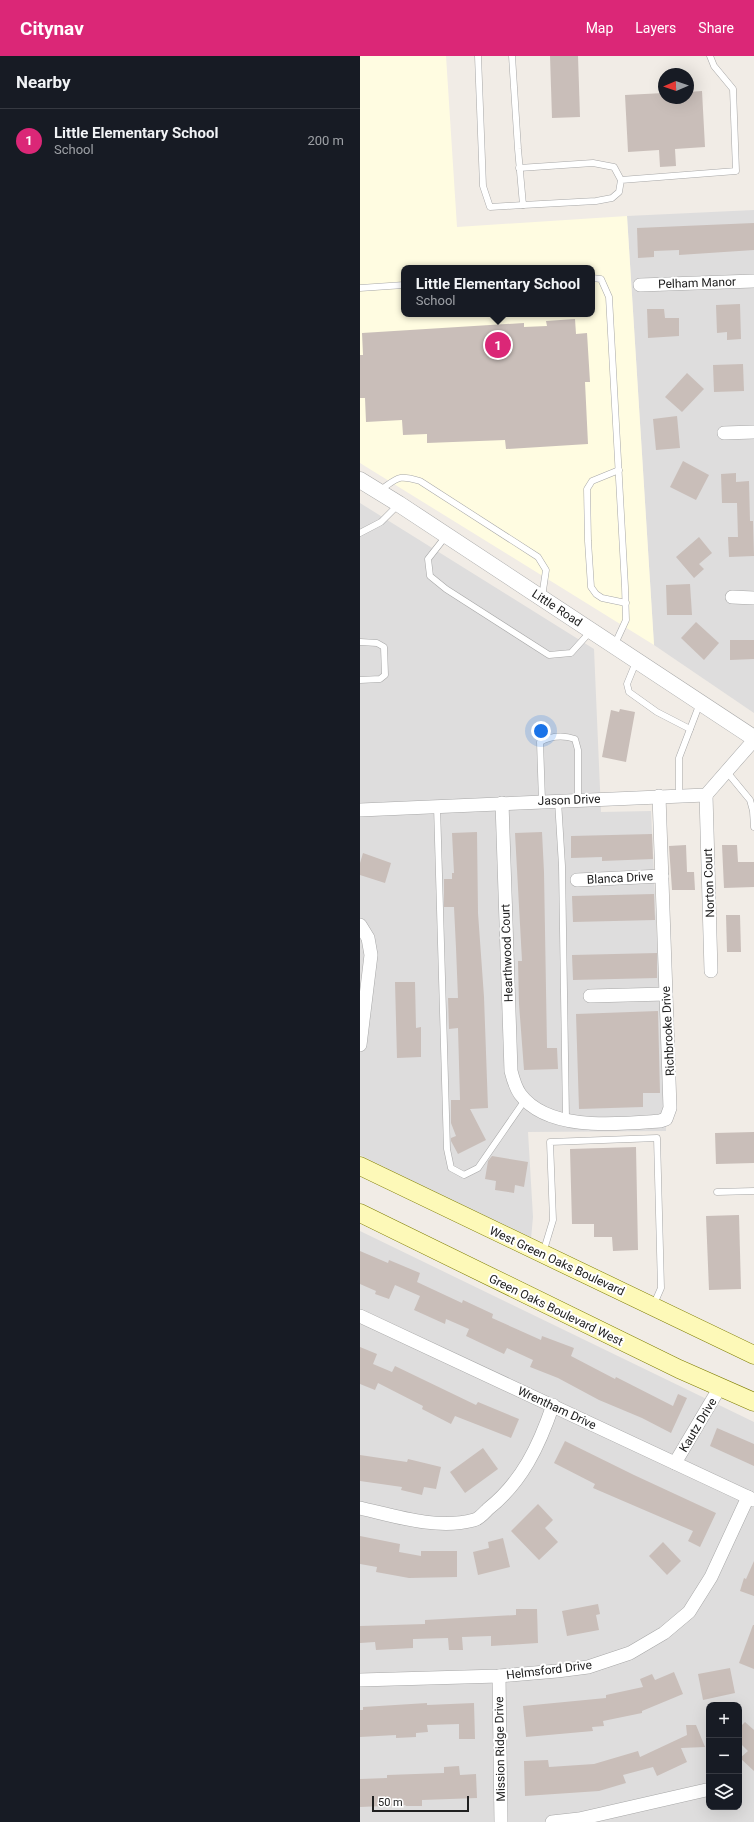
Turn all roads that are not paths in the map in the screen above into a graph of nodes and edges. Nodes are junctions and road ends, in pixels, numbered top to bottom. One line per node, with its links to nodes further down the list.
1 (478, 56): 6 (lane)
2 (512, 56): 4 (lane)
3 (710, 56): 5 (lane)
4 (520, 168): 5 (lane); 6 (lane)
5 (621, 180): 6 (lane)
6 (523, 205)
7 (595, 278): 14 (lane)
8 (754, 281): 10 (street, Pelham Manor)
9 (401, 285): 11 (lane)
10 (640, 285)
11 (360, 288)
12 (724, 432): 13 (street)
13 (754, 432)
14 (619, 470): 23 (lane); 23 (lane)
15 (360, 480): 16 (street, Little Road)
16 (378, 491): 17 (street, Little Road); 21 (lane)
17 (399, 504): 18 (lane); 19 (street, Little Road)
18 (360, 533)
19 (446, 535): 21 (street, Little Road); 24 (lane)
20 (732, 597): 22 (street)
21 (542, 598): 24 (street, Little Road)
22 (754, 598)
23 (626, 603): 26 (lane)
24 (591, 630): 26 (street, Little Road)
25 (360, 642): 28 (lane)
26 (614, 646): 27 (street, Little Road)
27 (637, 661): 29 (street, Little Road); 30 (lane)
28 (360, 680)
29 (700, 702): 30 (lane); 31 (street, Little Road)
30 (690, 729): 35 (lane)
31 (754, 739): 32 (street)
32 (727, 772): 33 (street); 42 (lane)
33 (706, 794): 35 (street, Jason Drive); 46 (street, Norton Court)
34 (659, 796): 35 (street, Jason Drive); 37 (street, Jason Drive); 43 (street, Richbrooke Drive)
35 (678, 796)
36 (558, 800): 37 (street, Jason Drive); 38 (street, Jason Drive); 51 (lane)
37 (578, 800): 38 (lane)
38 (542, 801): 39 (street, Jason Drive)
39 (502, 803): 40 (street, Jason Drive); 50 (street, Hearthwood Court)
40 (436, 806): 41 (street, Jason Drive); 50 (lane)
41 (360, 810)
42 (754, 827)
43 (662, 876): 44 (street, Blanca Drive); 47 (street, Richbrooke Drive)
44 (577, 880)
45 (360, 925): 49 (street)
46 (712, 971)
47 (666, 994): 48 (street); 51 (street, Richbrooke Drive)
48 (590, 996)
49 (360, 1045)
50 (525, 1100): 51 (street, Richbrooke Drive)
51 (566, 1120)
52 (360, 1166): 56 (main road, West Green Oaks Boulevard)
53 (754, 1191): 54 (lane)
54 (717, 1192)
55 (360, 1213): 60 (main road, Green Oaks Boulevard West)
56 (543, 1255): 57 (main road, West Green Oaks Boulevard); 57 (lane)
57 (653, 1307): 59 (main road, West Green Oaks Boulevard)
58 (360, 1316): 62 (street, Wrentham Drive)
59 (754, 1355)
60 (720, 1387): 61 (main road, Green Oaks Boulevard West); 63 (street, Kautz Drive)
61 (754, 1402)
62 (553, 1405): 63 (street, Wrentham Drive); 65 (street)
63 (675, 1463): 64 (street, Wrentham Drive)
64 (751, 1498): 66 (street, Helmsford Drive)
65 (360, 1508)
66 (499, 1676): 67 (street, Helmsford Drive); 69 (street, Mission Ridge Drive)
67 (360, 1680)
68 (706, 1790): 70 (street)
69 (501, 1822)
70 (552, 1822)

